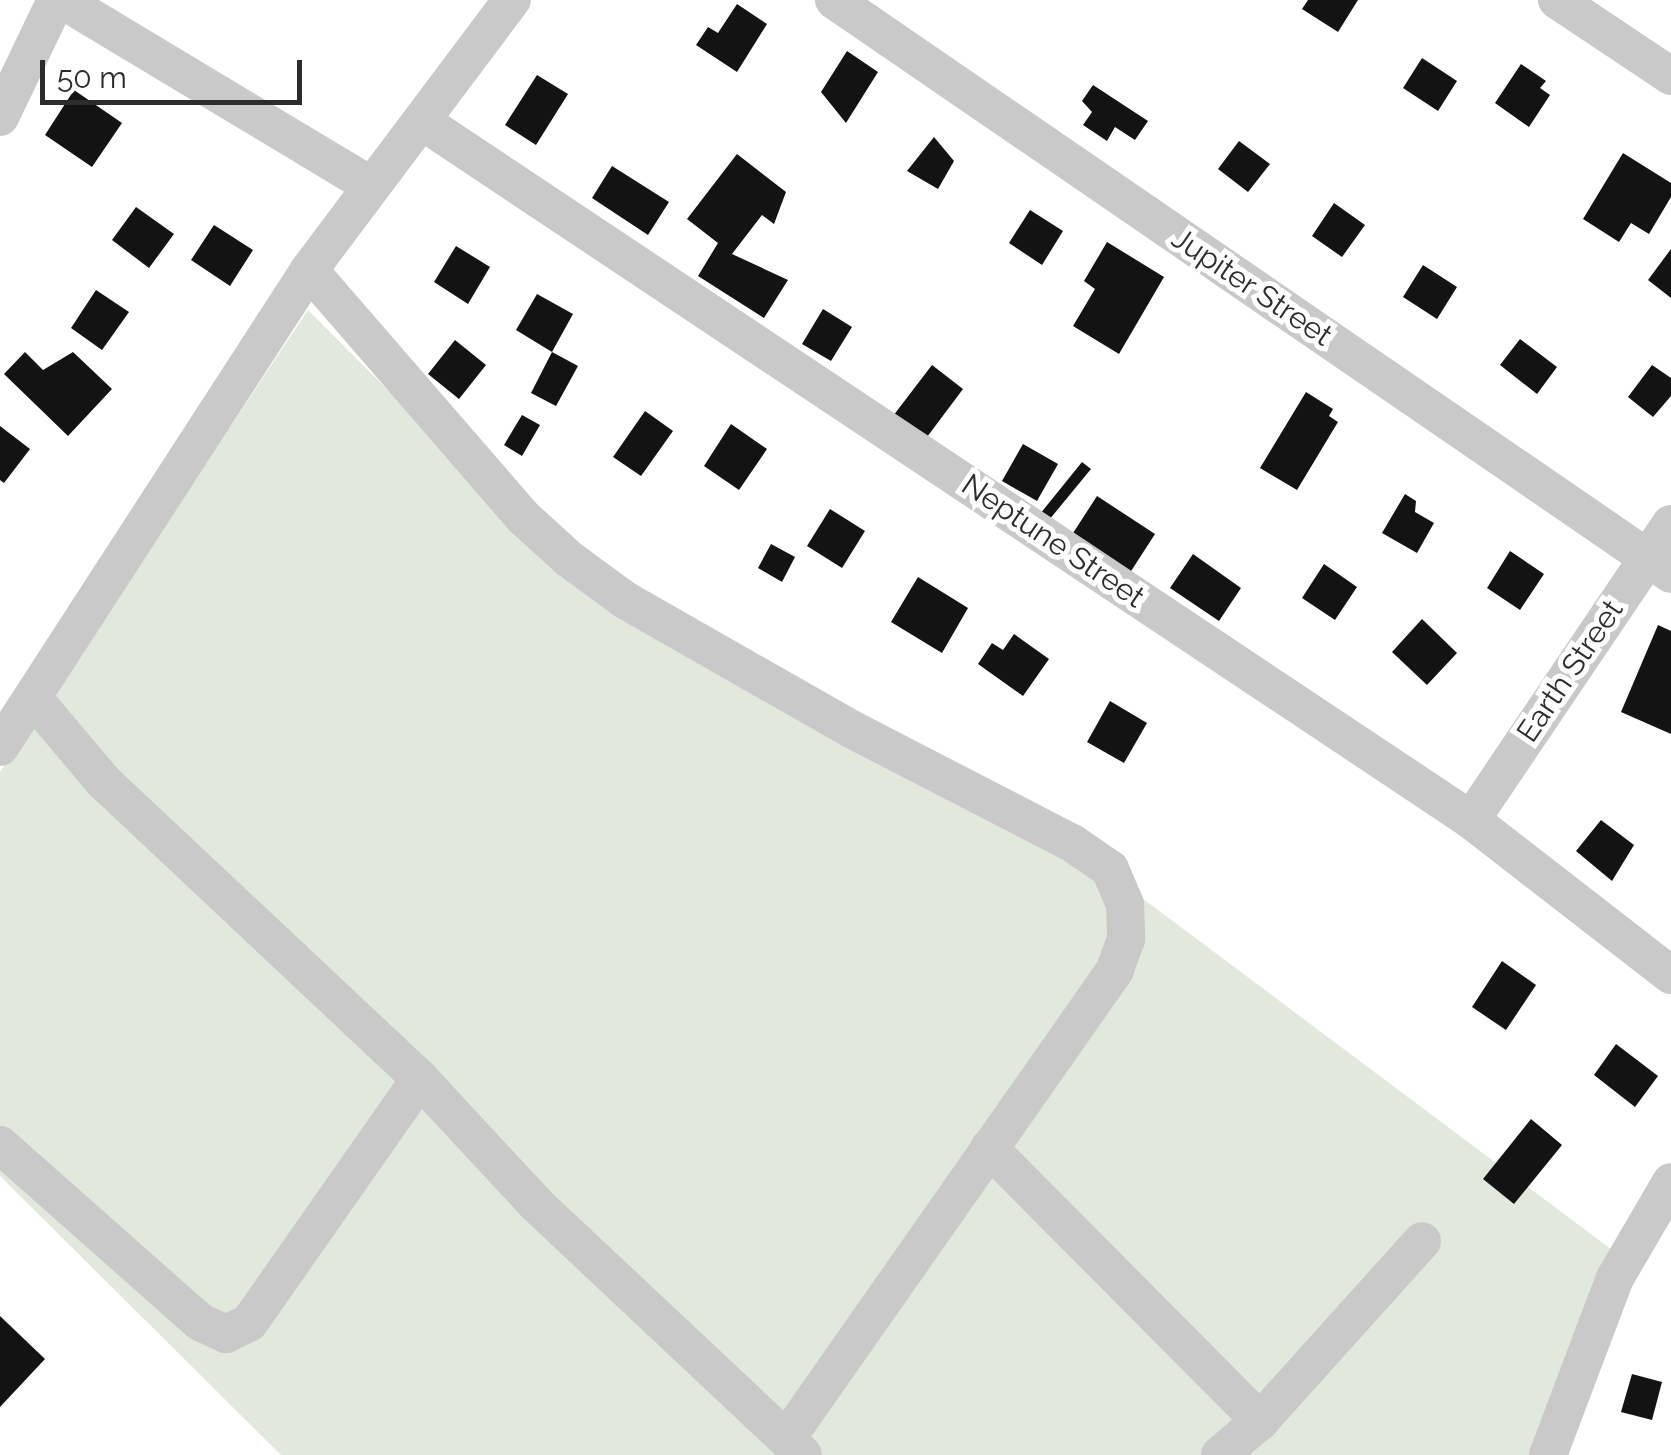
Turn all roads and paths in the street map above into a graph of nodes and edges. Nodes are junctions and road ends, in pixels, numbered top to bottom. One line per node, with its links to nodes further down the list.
1 (59, 0): 6 (street); 8 (street)
2 (512, 0): 7 (street)
3 (834, 0): 11 (street, Jupiter Street)
4 (1557, 0): 5 (street)
5 (1671, 76)
6 (0, 117)
7 (423, 122): 8 (street); 14 (street, Neptune Street)
8 (370, 185): 9 (street)
9 (309, 270): 12 (street); 18 (street)
10 (1671, 524): 11 (street, Earth Street)
11 (1658, 565): 14 (street, Earth Street)
12 (34, 698): 13 (street); 16 (street)
13 (0, 747)
14 (1471, 820): 15 (street, Neptune Street)
15 (1671, 975)
16 (420, 1079): 17 (street); 22 (street)
17 (0, 1145)
18 (989, 1148): 21 (street); 22 (street)
19 (1671, 1182): 24 (street)
20 (1422, 1241): 21 (street)
21 (1260, 1421): 23 (street)
22 (795, 1446)
23 (1220, 1455)
24 (1548, 1455)

